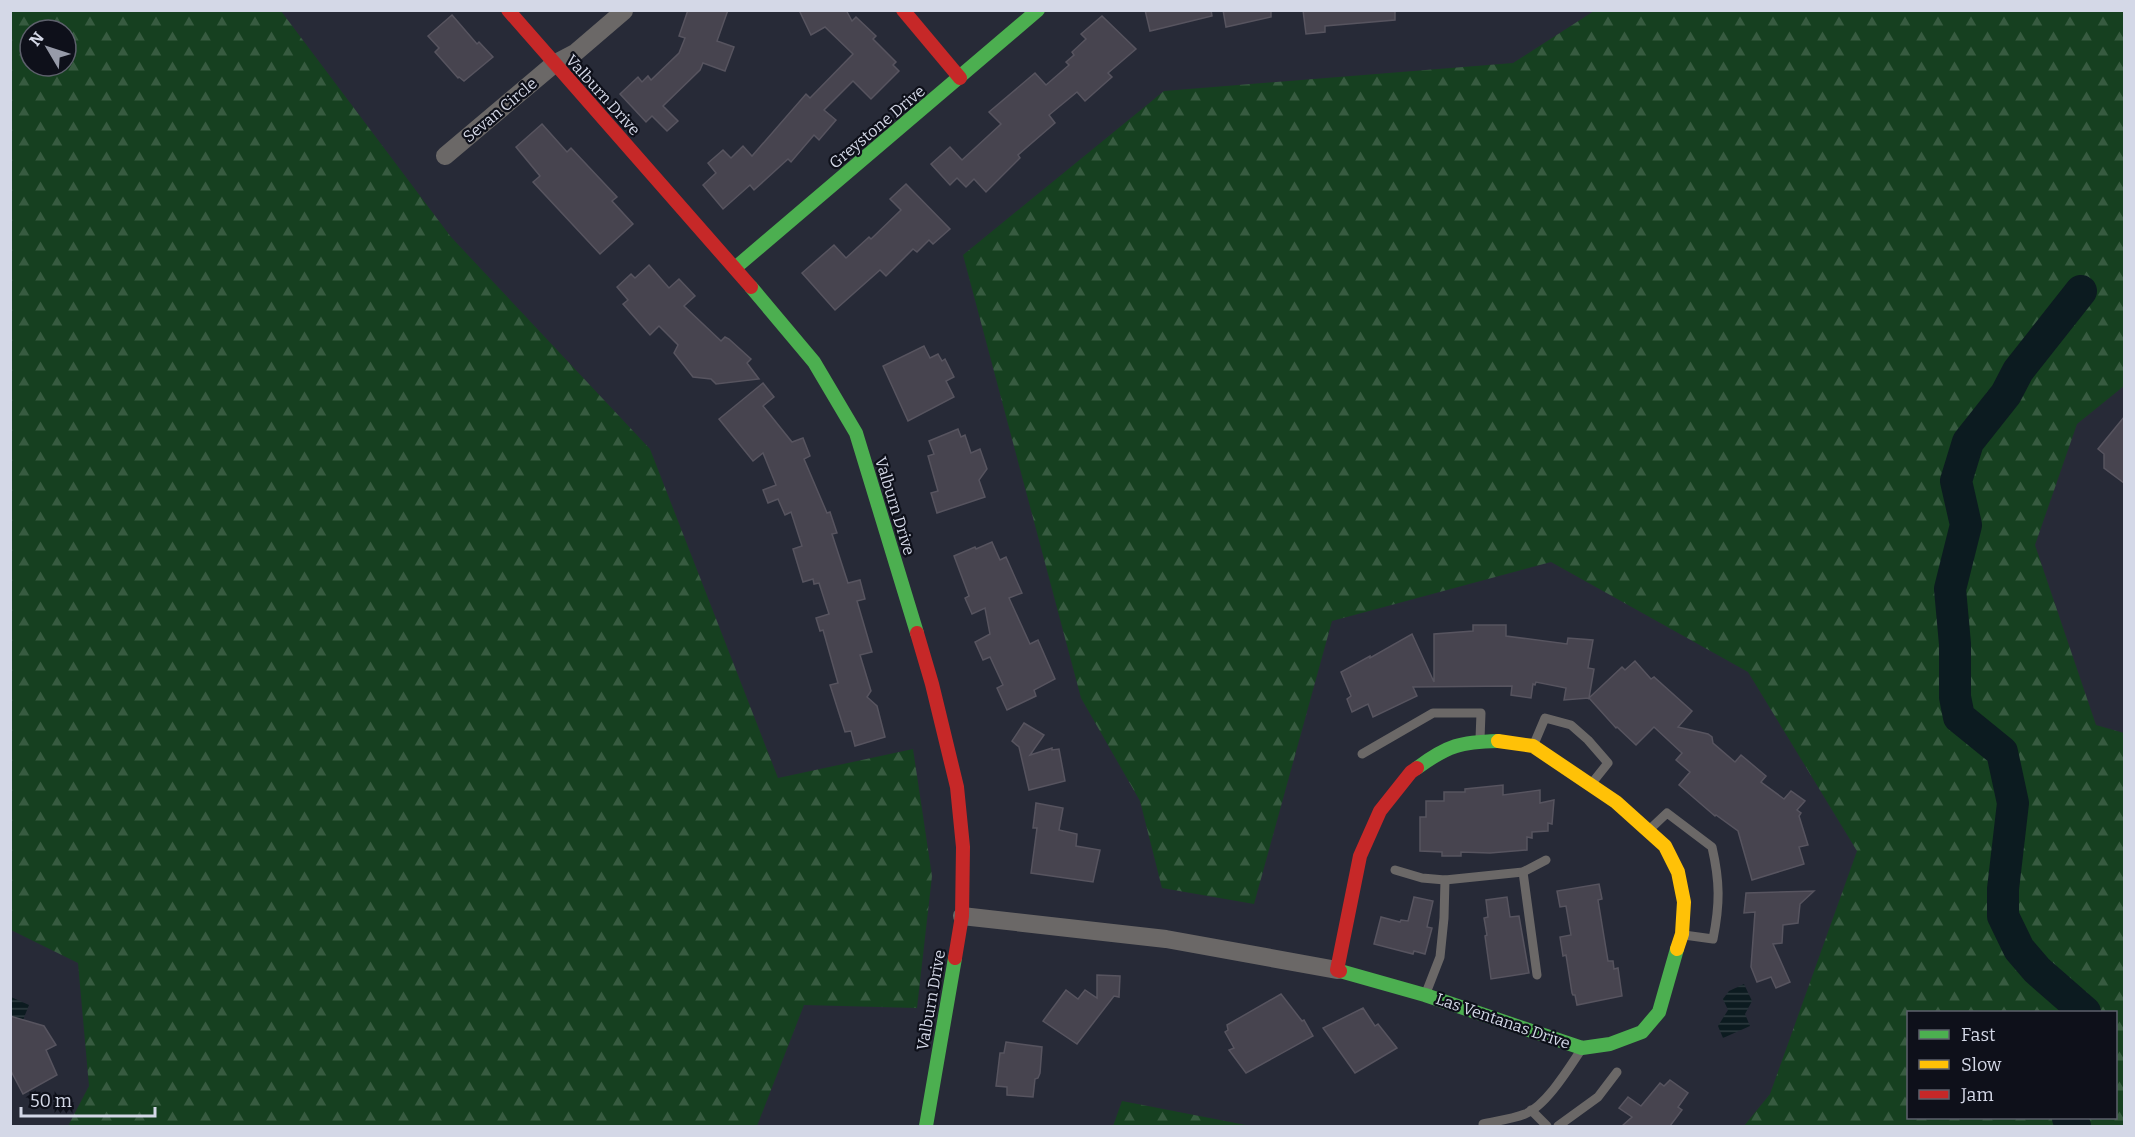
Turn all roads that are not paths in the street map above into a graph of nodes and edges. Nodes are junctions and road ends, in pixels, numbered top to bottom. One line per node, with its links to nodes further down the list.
1 (508, 10): 5 (street, Valburn Drive)
2 (903, 10): 6 (street)
3 (1038, 10): 6 (street, Greystone Drive)
4 (624, 11): 5 (street, Sevan Circle)
5 (554, 64): 7 (street, Sevan Circle); 8 (street, Valburn Drive)
6 (960, 78): 8 (street, Greystone Drive)
7 (445, 156)
8 (735, 268): 18 (street, Valburn Drive)
9 (1479, 741): 10 (street, Las Ventanas Drive); 11 (lane); 20 (street, Las Ventanas Drive)
10 (1533, 746): 12 (street, Las Ventanas Drive); 12 (lane)
11 (1362, 754)
12 (1591, 784): 13 (street, Las Ventanas Drive)
13 (1648, 831): 19 (street, Las Ventanas Drive); 19 (lane)
14 (1546, 860): 16 (lane)
15 (1395, 870): 17 (lane)
16 (1522, 872): 17 (lane); 21 (lane)
17 (1445, 880): 22 (lane)
18 (962, 916): 20 (street, Las Ventanas Drive); 27 (street, Valburn Drive)
19 (1682, 934): 23 (street, Las Ventanas Drive)
20 (1337, 970): 22 (street, Las Ventanas Drive)
21 (1537, 975)
22 (1425, 995): 23 (street, Las Ventanas Drive)
23 (1582, 1048): 25 (lane)
24 (1617, 1072): 29 (lane)
25 (1531, 1110): 26 (lane); 28 (lane)
26 (1483, 1124)
27 (926, 1126)
28 (1547, 1126)
29 (1558, 1126)

